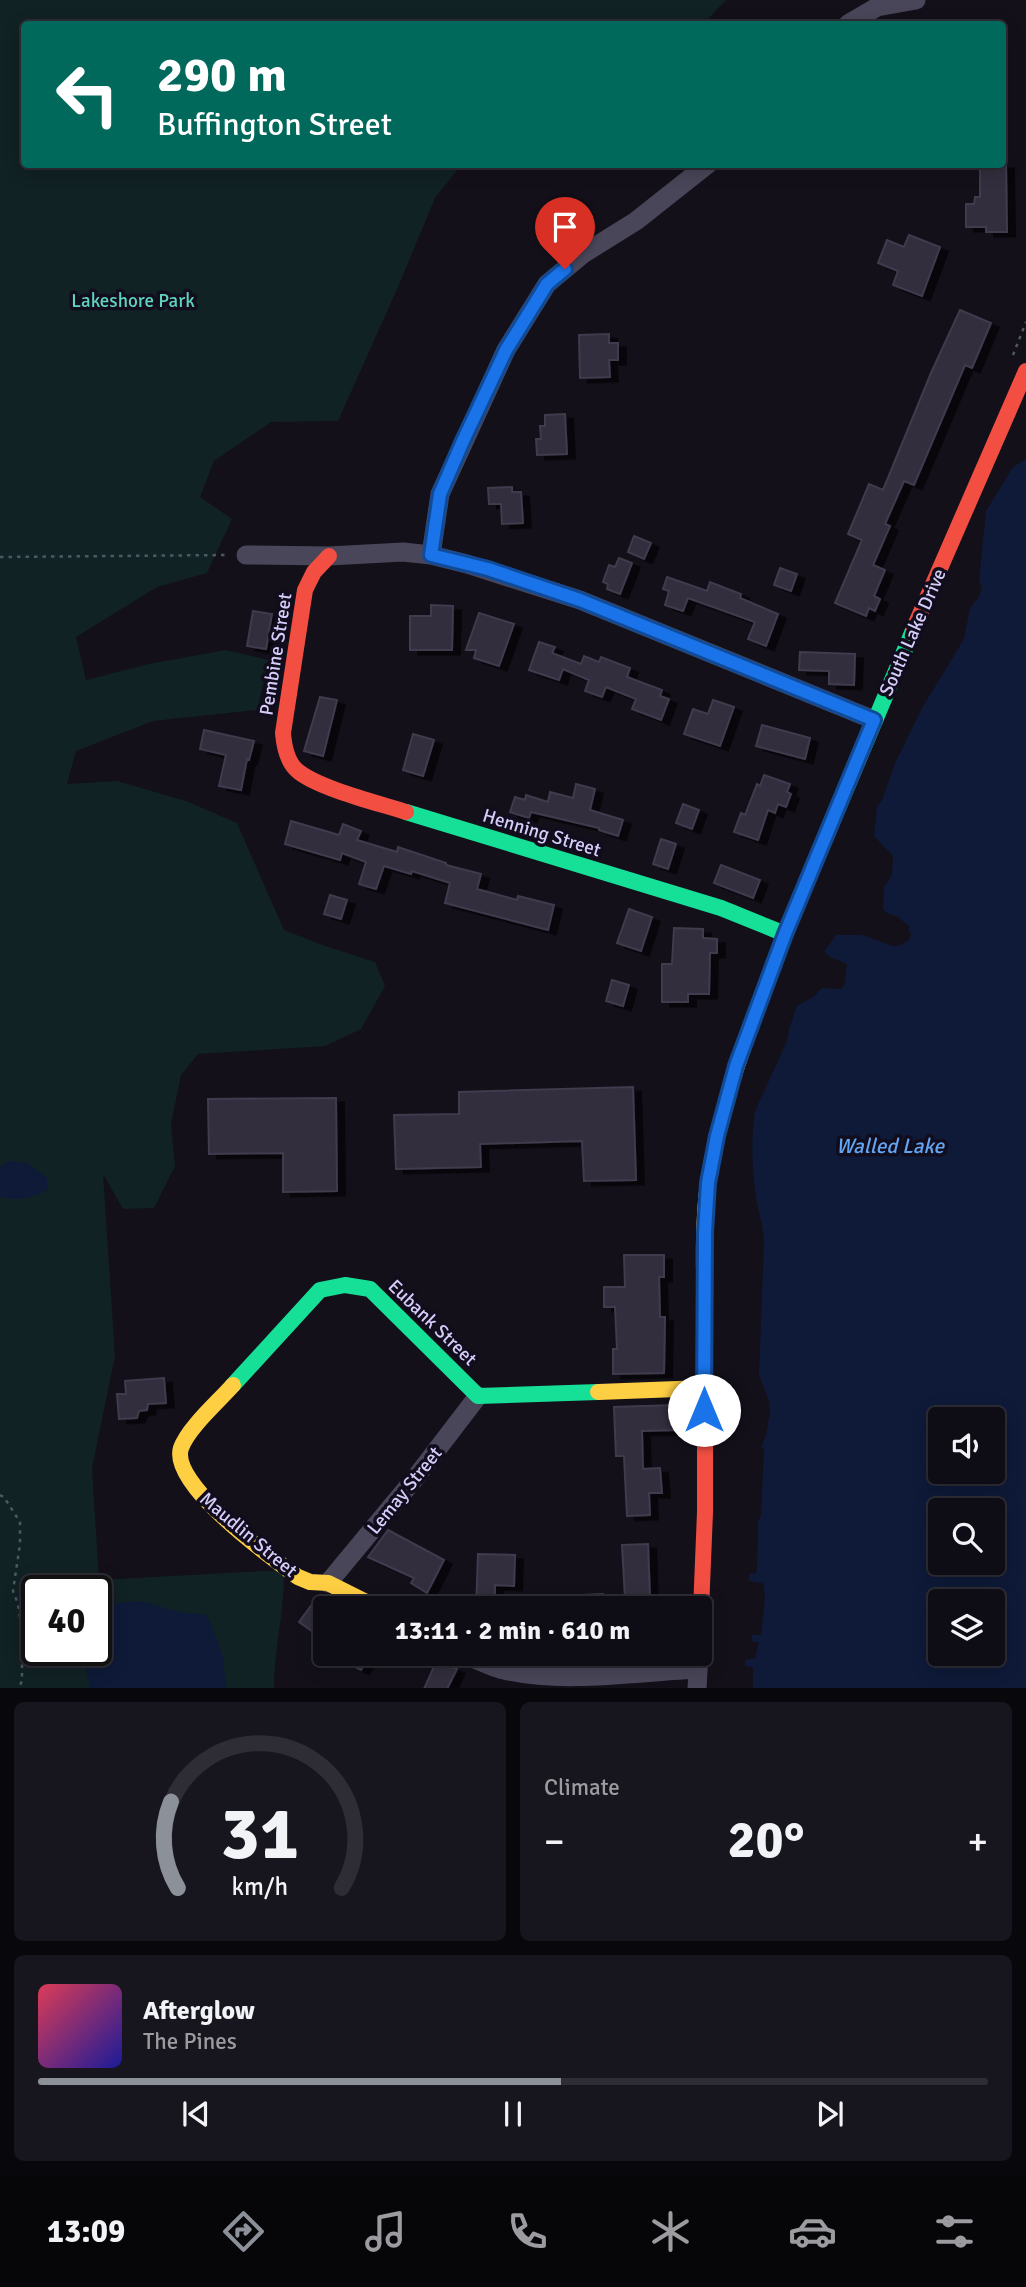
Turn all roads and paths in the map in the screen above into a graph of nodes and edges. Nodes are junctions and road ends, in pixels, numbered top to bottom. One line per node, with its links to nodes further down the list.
1 (916, 0): 2 (street)
2 (853, 21)
3 (703, 168): 6 (street)
4 (1026, 372): 9 (street, South Lake Drive)
5 (246, 555): 7 (street); 8 (path)
6 (431, 555): 7 (street); 9 (street)
7 (328, 556): 10 (street, Pembine Street)
8 (0, 557)
9 (874, 720): 11 (street, South Lake Drive)
10 (293, 763): 11 (street, Henning Street)
11 (785, 934): 12 (street, South Lake Drive)
12 (704, 1388): 13 (street); 18 (street, South Lake Drive)
13 (478, 1396): 14 (street, Eubank Street); 16 (street, Lemay Street)
14 (180, 1454): 16 (street, Maudlin Street)
15 (0, 1496): 22 (path)
16 (328, 1583): 17 (street, Maudlin Street)
17 (354, 1596)
18 (702, 1596)
19 (493, 1666): 20 (street)
20 (654, 1666)
21 (699, 1666): 23 (street)
22 (18, 1688)
23 (697, 1688)

